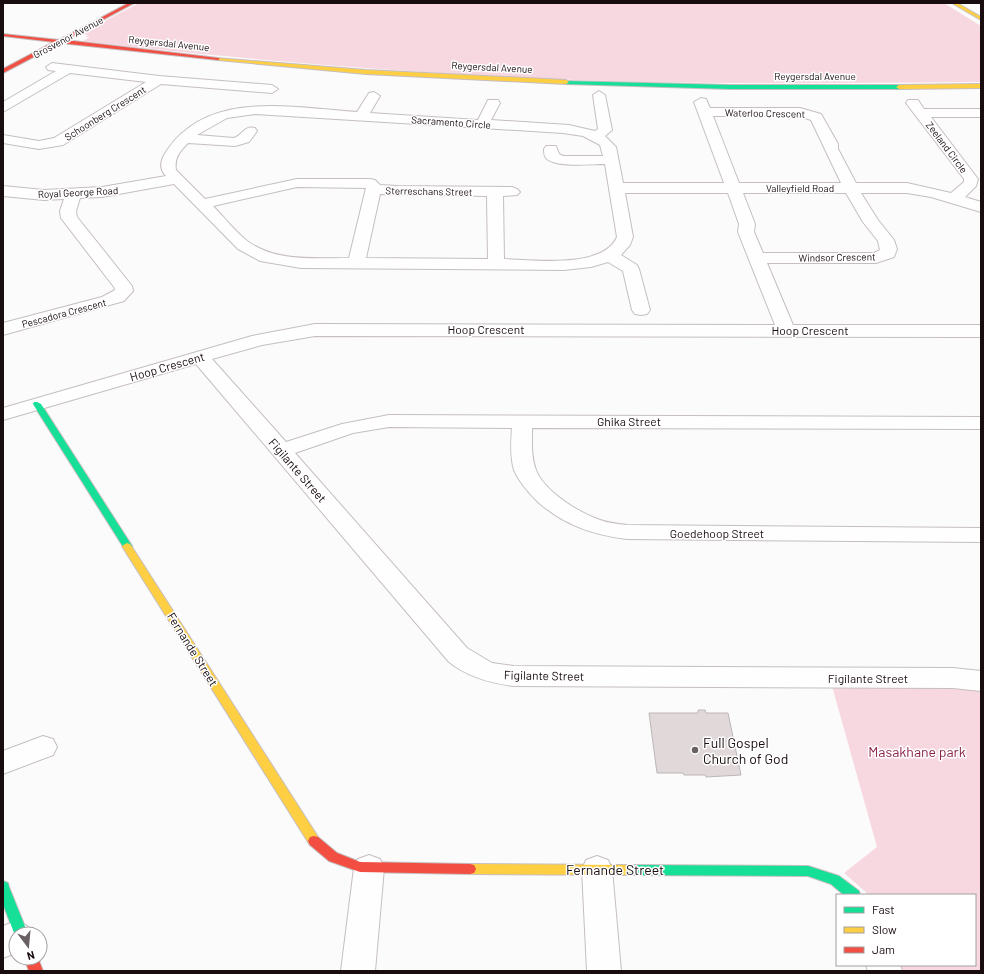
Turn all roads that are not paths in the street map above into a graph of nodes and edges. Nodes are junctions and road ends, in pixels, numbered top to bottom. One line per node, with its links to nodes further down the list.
1 (132, 3): 5 (main road, Grosvenor Avenue)
2 (954, 3): 3 (main road)
3 (981, 19)
4 (3, 35): 5 (main road, Reygersdal Avenue)
5 (58, 42): 8 (main road, Grosvenor Avenue); 11 (main road, Reygersdal Avenue)
6 (52, 67): 7 (street, Schoonberg Crescent)
7 (68, 69): 9 (street, Schoonberg Crescent); 16 (street)
8 (3, 71)
9 (159, 80): 10 (street, Schoonberg Crescent); 25 (street, Schoonberg Crescent)
10 (219, 86): 12 (street, Schoonberg Crescent); 17 (street)
11 (981, 86)
12 (272, 89)
13 (599, 95): 22 (street)
14 (374, 96): 19 (street)
15 (493, 103): 20 (street)
16 (3, 108)
17 (244, 111): 19 (street, Sacramento Circle); 23 (street, Sacramento Circle)
18 (981, 113): 30 (street, Zeeland Circle)
19 (361, 116): 20 (street, Sacramento Circle)
20 (483, 124): 22 (street, Sacramento Circle)
21 (250, 131): 23 (street)
22 (596, 136): 28 (street, Sacramento Circle)
23 (186, 139): 29 (street, Sacramento Circle)
24 (3, 140): 25 (street, Schoonberg Crescent)
25 (50, 144): 27 (street, Schoonberg Crescent)
26 (551, 149): 28 (street)
27 (67, 150)
28 (611, 160): 31 (street, Sacramento Circle)
29 (177, 179): 38 (street, Royal George Road); 40 (street, Sacramento Circle)
30 (976, 179): 39 (street, Zeeland Circle)
31 (616, 188): 32 (street, Valleyfield Road); 42 (street, Sacramento Circle)
32 (734, 188): 33 (street, Valleyfield Road); 33 (street, Waterloo Crescent); 43 (street)
33 (852, 188): 39 (street, Valleyfield Road); 43 (street, Windsor Crescent)
34 (373, 189): 36 (street, Sterreschans Street); 40 (street, Sterreschans Street); 44 (street)
35 (3, 191): 38 (street, Royal George Road)
36 (495, 192): 37 (street, Sterreschans Street); 45 (street)
37 (512, 192)
38 (73, 194): 47 (street, Pescadora Crescent)
39 (955, 198): 41 (street, Valleyfield Road)
40 (202, 204): 44 (street, Sacramento Circle)
41 (981, 206)
42 (608, 255): 45 (street, Sacramento Circle); 46 (street)
43 (757, 258): 48 (street)
44 (356, 264): 45 (street, Sacramento Circle)
45 (496, 264)
46 (641, 310)
47 (3, 329)
48 (786, 330): 49 (street, Hoop Crescent); 50 (street, Hoop Crescent)
49 (981, 331)
50 (200, 357): 51 (street, Hoop Crescent); 55 (street, Figilante Street)
51 (37, 404): 52 (street, Hoop Crescent); 60 (main road, Fernande Street)
52 (3, 414)
53 (522, 421): 54 (street, Ghika Street); 55 (street, Ghika Street); 56 (street, Goedehoop Street)
54 (981, 423)
55 (281, 451): 57 (street, Figilante Street)
56 (981, 535)
57 (981, 681)
58 (43, 747): 59 (street)
59 (3, 763)
60 (369, 868): 61 (main road, Fernande Street); 65 (street)
61 (597, 869): 63 (main road, Fernande Street); 66 (street)
62 (3, 887): 64 (main road)
63 (853, 894)
64 (15, 926)
65 (358, 971)
66 (604, 971)

